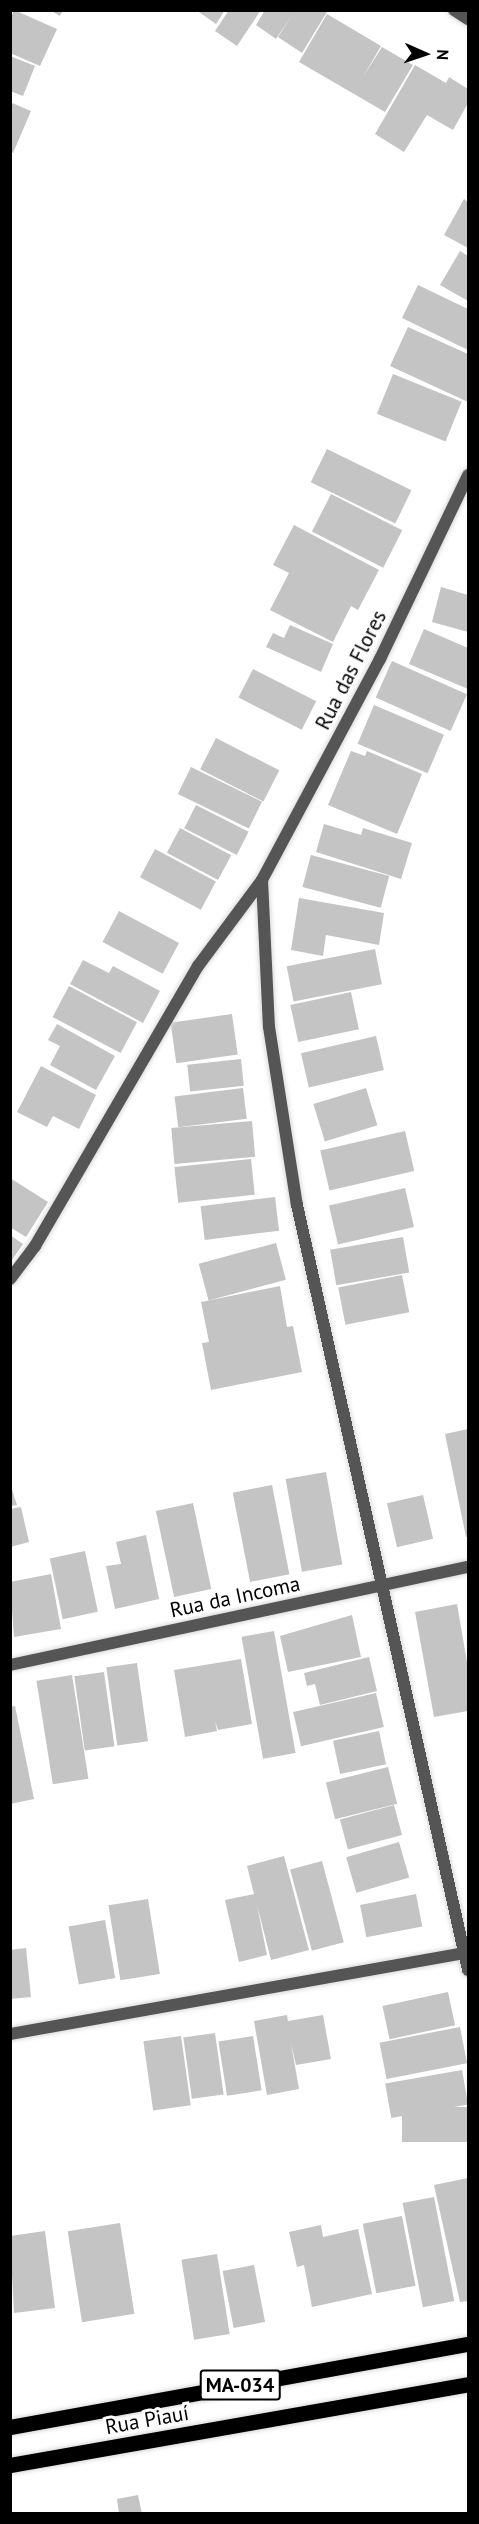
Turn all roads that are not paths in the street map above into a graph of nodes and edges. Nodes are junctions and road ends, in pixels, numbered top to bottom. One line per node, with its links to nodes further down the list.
1 (454, 10): 2 (street)
2 (468, 19)
3 (468, 475): 4 (street, Rua das Flores)
4 (262, 880): 5 (street, Rua das Flores); 7 (street)
5 (10, 1279)
6 (468, 1567): 7 (street, Rua da Incoma)
7 (380, 1586): 8 (street, Rua da Incoma); 9 (street)
8 (10, 1665)
9 (465, 1953): 10 (street); 11 (street)
10 (468, 1970)
11 (10, 2034)
12 (468, 2344): 14 (main road, MA-034)
13 (468, 2384): 15 (main road, Rua Piauí / MA-034)
14 (10, 2427)
15 (10, 2466)

